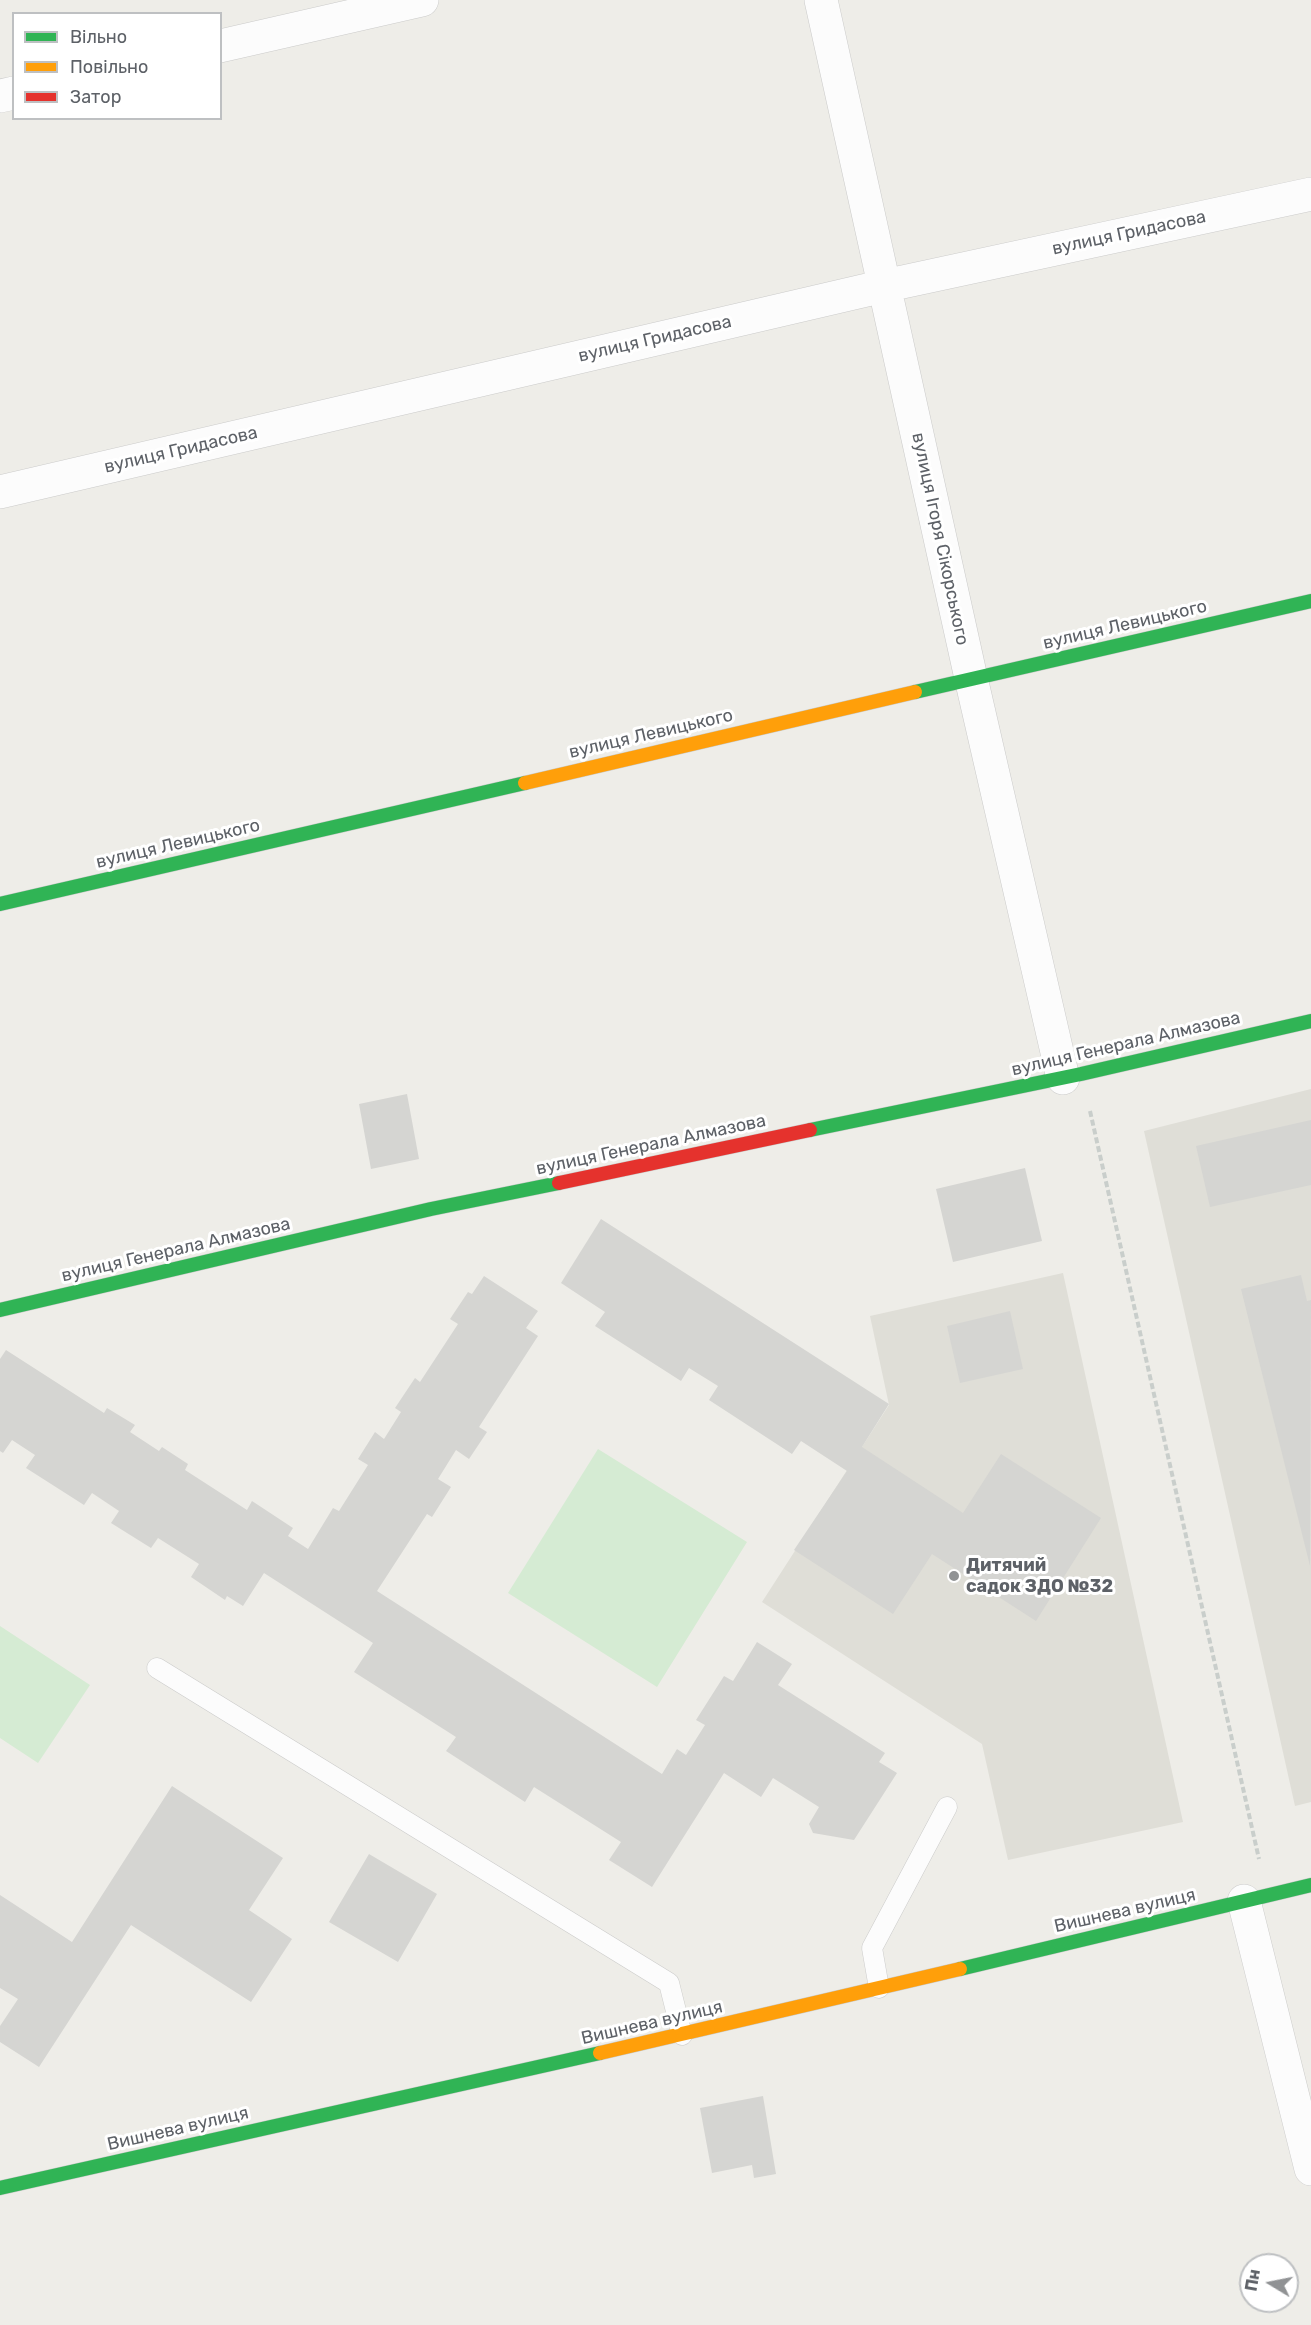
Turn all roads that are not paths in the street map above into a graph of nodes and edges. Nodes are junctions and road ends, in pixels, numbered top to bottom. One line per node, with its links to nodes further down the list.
1 (422, 0): 3 (street)
2 (821, 0): 5 (street, вулиця Ігоря Сікорського)
3 (222, 46)
4 (1311, 194): 5 (street, вулиця Гридасова)
5 (884, 286): 6 (street, вулиця Гридасова); 8 (street, вулиця Ігоря Сікорського)
6 (0, 492)
7 (1311, 601): 8 (street, вулиця Левицького)
8 (971, 678): 9 (street, вулиця Левицького); 11 (street, вулиця Ігоря Сікорського)
9 (0, 904)
10 (1311, 1021): 11 (street, вулиця Генерала Алмазова)
11 (1072, 1076): 12 (street, вулиця Генерала Алмазова)
12 (0, 1310)
13 (156, 1668): 18 (lane)
14 (947, 1807): 17 (lane)
15 (1311, 1885): 16 (street, Вишнева вулиця)
16 (1256, 1898): 17 (street, Вишнева вулиця); 19 (street)
17 (879, 1988): 18 (street, Вишнева вулиця)
18 (682, 2035): 20 (street, Вишнева вулиця)
19 (1311, 2169)
20 (0, 2188)

